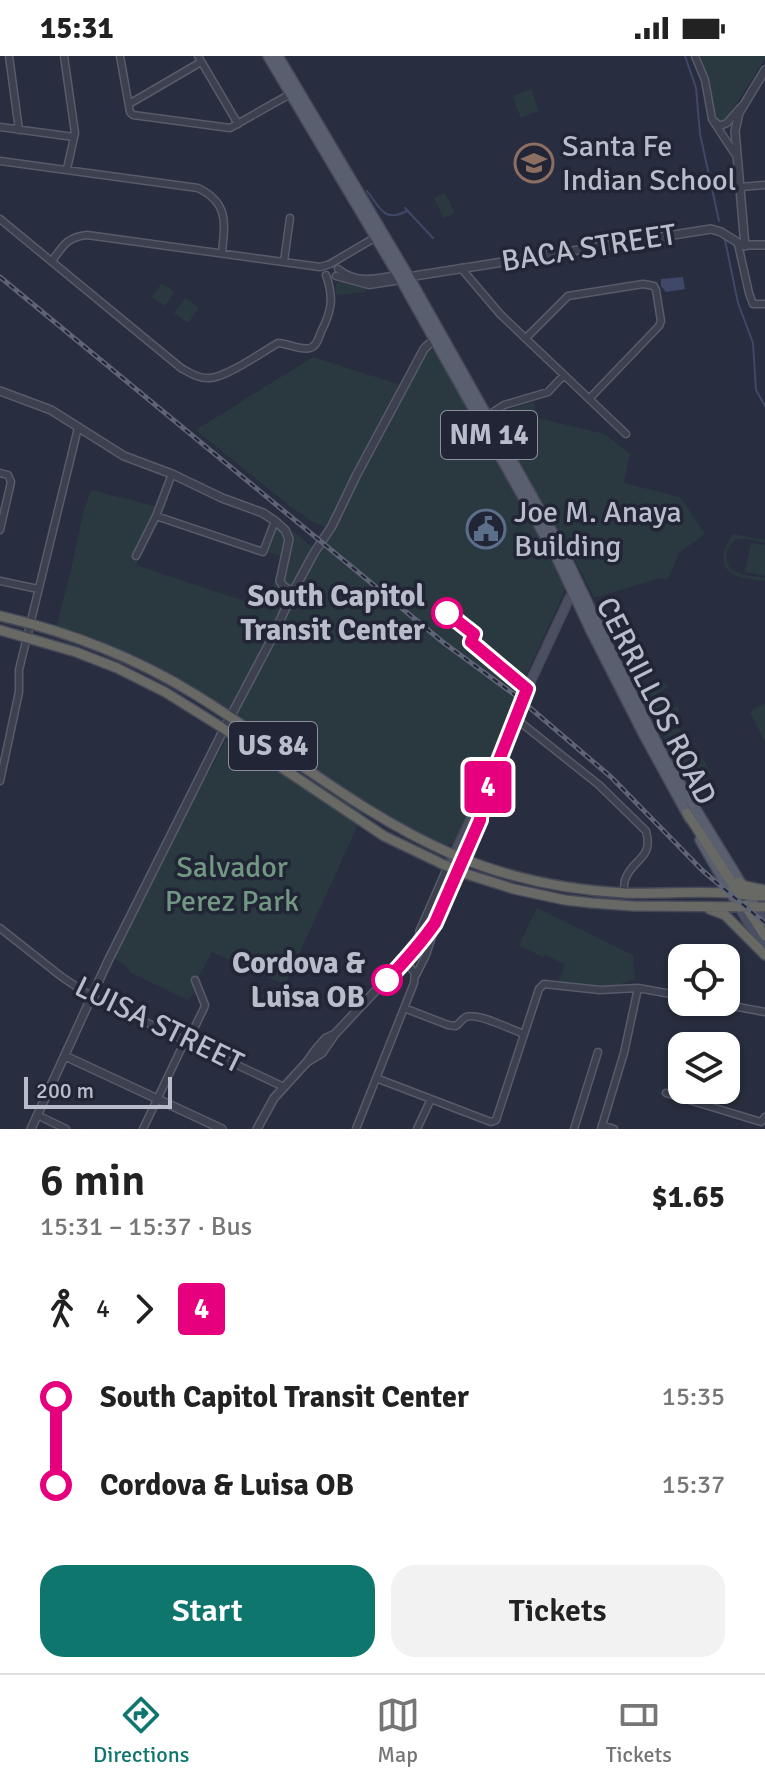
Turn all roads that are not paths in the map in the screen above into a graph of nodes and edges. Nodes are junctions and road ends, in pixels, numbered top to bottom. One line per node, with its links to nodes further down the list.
1 (9, 56): 15 (street)
2 (64, 56): 16 (street)
3 (120, 56): 10 (street)
4 (268, 56): 9 (main road, CERRILLOS ROAD / NM 14)
5 (278, 56): 9 (main road, CERRILLOS ROAD / NM 14)
6 (695, 56): 12 (street)
7 (200, 59): 10 (street); 13 (street)
8 (765, 70): 11 (street)
9 (295, 91): 13 (street); 24 (main road, CERRILLOS ROAD / NM 14); 32 (main road, CERRILLOS ROAD / NM 14)
10 (129, 104): 13 (street)
11 (744, 105): 12 (street); 17 (street)
12 (712, 119): 17 (street)
13 (238, 124)
14 (0, 127): 15 (street)
15 (19, 130): 16 (street)
16 (74, 137): 19 (street)
17 (735, 154): 21 (street)
18 (0, 161): 19 (street)
19 (67, 169): 27 (street)
20 (765, 185): 21 (street)
21 (740, 187): 25 (street)
22 (290, 218): 29 (street)
23 (0, 219): 28 (street)
24 (376, 237): 31 (street); 32 (main road, CERRILLOS ROAD / NM 14)
25 (739, 243): 26 (street); 30 (street, BACA STREET); 33 (street)
26 (765, 245)
27 (222, 253): 28 (street); 29 (street)
28 (52, 261): 31 (street)
29 (284, 261): 31 (street)
30 (461, 268): 32 (street, BACA STREET); 34 (street)
31 (331, 270): 32 (street)
32 (402, 277): 35 (main road, CERRILLOS ROAD / NM 14); 39 (main road, CERRILLOS ROAD / NM 14)
33 (765, 304)
34 (526, 338): 36 (street); 38 (street)
35 (436, 341): 39 (main road, CERRILLOS ROAD / NM 14); 51 (street)
36 (564, 375): 38 (street); 39 (street)
37 (0, 391): 40 (street)
38 (589, 399): 41 (street)
39 (486, 421): 50 (main road, CERRILLOS ROAD / NM 14)
40 (78, 428): 43 (street); 49 (street)
41 (626, 434)
42 (0, 473): 46 (street)
43 (172, 474): 44 (street); 45 (street)
44 (156, 516): 45 (street); 47 (street)
45 (275, 521): 51 (street)
46 (0, 530)
47 (136, 556)
48 (0, 581): 49 (street)
49 (38, 589): 53 (street)
50 (577, 589): 56 (main road, CERRILLOS ROAD / NM 14); 58 (main road)
51 (293, 592): 57 (street)
52 (0, 616): 53 (highway, US 84)
53 (29, 623): 55 (street); 57 (highway, US 84)
54 (0, 630): 55 (highway, US 84)
55 (27, 637): 59 (highway, US 84); 61 (street)
56 (616, 671): 63 (main road, CERRILLOS ROAD / NM 14); 66 (main road, CERRILLOS ROAD / NM 14)
57 (230, 718): 59 (street); 64 (highway, US 84)
58 (515, 718): 64 (main road); 68 (street)
59 (224, 729): 65 (highway, US 84); 84 (street)
60 (0, 735): 61 (street)
61 (10, 737): 62 (street)
62 (0, 781)
63 (687, 813): 70 (highway)
64 (458, 856): 65 (main road); 68 (highway, US 84)
65 (452, 869): 71 (highway, US 84); 73 (street); 77 (street)
66 (739, 882): 67 (highway); 70 (main road, CERRILLOS ROAD / NM 14)
67 (765, 890)
68 (624, 893): 70 (highway, US 84); 71 (street)
69 (765, 896): 70 (highway, US 84)
70 (747, 902): 72 (highway, US 84); 74 (main road, CERRILLOS ROAD); 76 (highway); 78 (main road, CERRILLOS ROAD)
71 (623, 905): 72 (highway, US 84)
72 (686, 907): 78 (highway)
73 (435, 923): 77 (street); 80 (street)
74 (765, 923)
75 (0, 928): 84 (street, LUISA STREET)
76 (765, 936)
77 (419, 942): 79 (street)
78 (765, 953)
79 (405, 961): 80 (street); 93 (street)
80 (416, 975): 86 (street)
81 (195, 980): 89 (street)
82 (638, 988): 83 (street); 88 (street); 99 (street)
83 (668, 993)
84 (92, 997): 89 (street, LUISA STREET); 91 (street)
85 (740, 1007): 87 (street)
86 (404, 1008): 88 (street); 92 (street)
87 (765, 1012)
88 (524, 1034): 96 (street)
89 (188, 1041): 93 (street, LUISA STREET); 95 (street)
90 (598, 1052): 107 (street)
91 (65, 1056): 95 (street); 97 (street)
92 (376, 1078): 96 (street); 105 (street)
93 (284, 1087): 104 (street)
94 (666, 1093): 98 (street)
95 (157, 1099): 102 (street); 103 (street)
96 (431, 1099): 106 (street)
97 (37, 1115): 100 (street); 101 (street)
98 (765, 1117)
99 (602, 1127): 108 (street)
100 (31, 1129)
101 (66, 1129)
102 (143, 1129)
103 (222, 1129)
104 (257, 1129)
105 (356, 1129)
106 (417, 1129)
107 (574, 1129)
108 (614, 1129)

